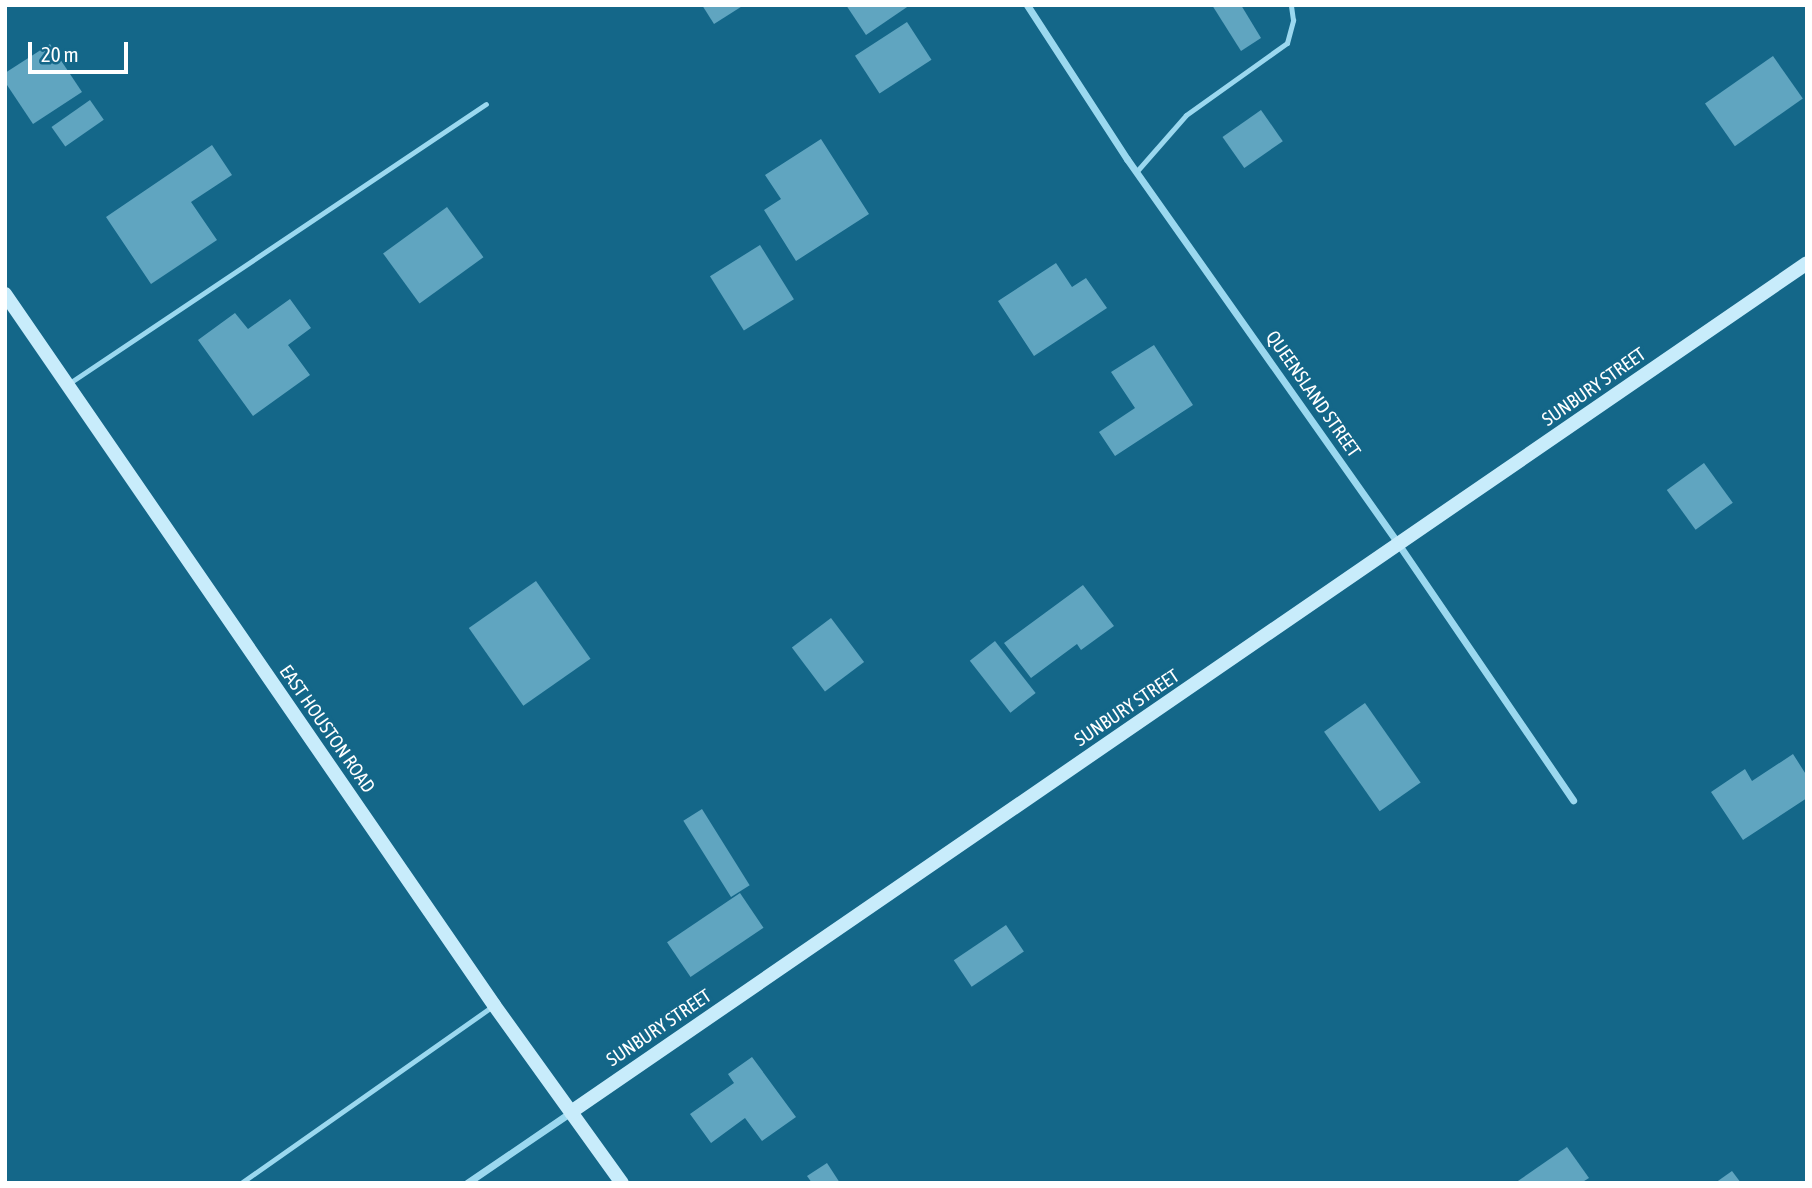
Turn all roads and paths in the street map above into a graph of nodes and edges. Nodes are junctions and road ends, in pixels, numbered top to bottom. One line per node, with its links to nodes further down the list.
1 (1027, 5): 4 (street, QUEENSLAND STREET)
2 (1291, 5): 4 (lane)
3 (486, 104): 7 (lane)
4 (1136, 172): 8 (street, QUEENSLAND STREET)
5 (1807, 263): 8 (street, SUNBURY STREET)
6 (5, 294): 7 (street, EAST HOUSTON ROAD)
7 (68, 384): 10 (street, EAST HOUSTON ROAD)
8 (1399, 545): 9 (street, QUEENSLAND STREET); 11 (street, SUNBURY STREET)
9 (1573, 800)
10 (494, 1005): 11 (street, EAST HOUSTON ROAD); 12 (lane)
11 (571, 1112): 13 (street, SUNBURY STREET); 14 (street, EAST HOUSTON ROAD)
12 (241, 1183)
13 (467, 1183)
14 (622, 1183)

